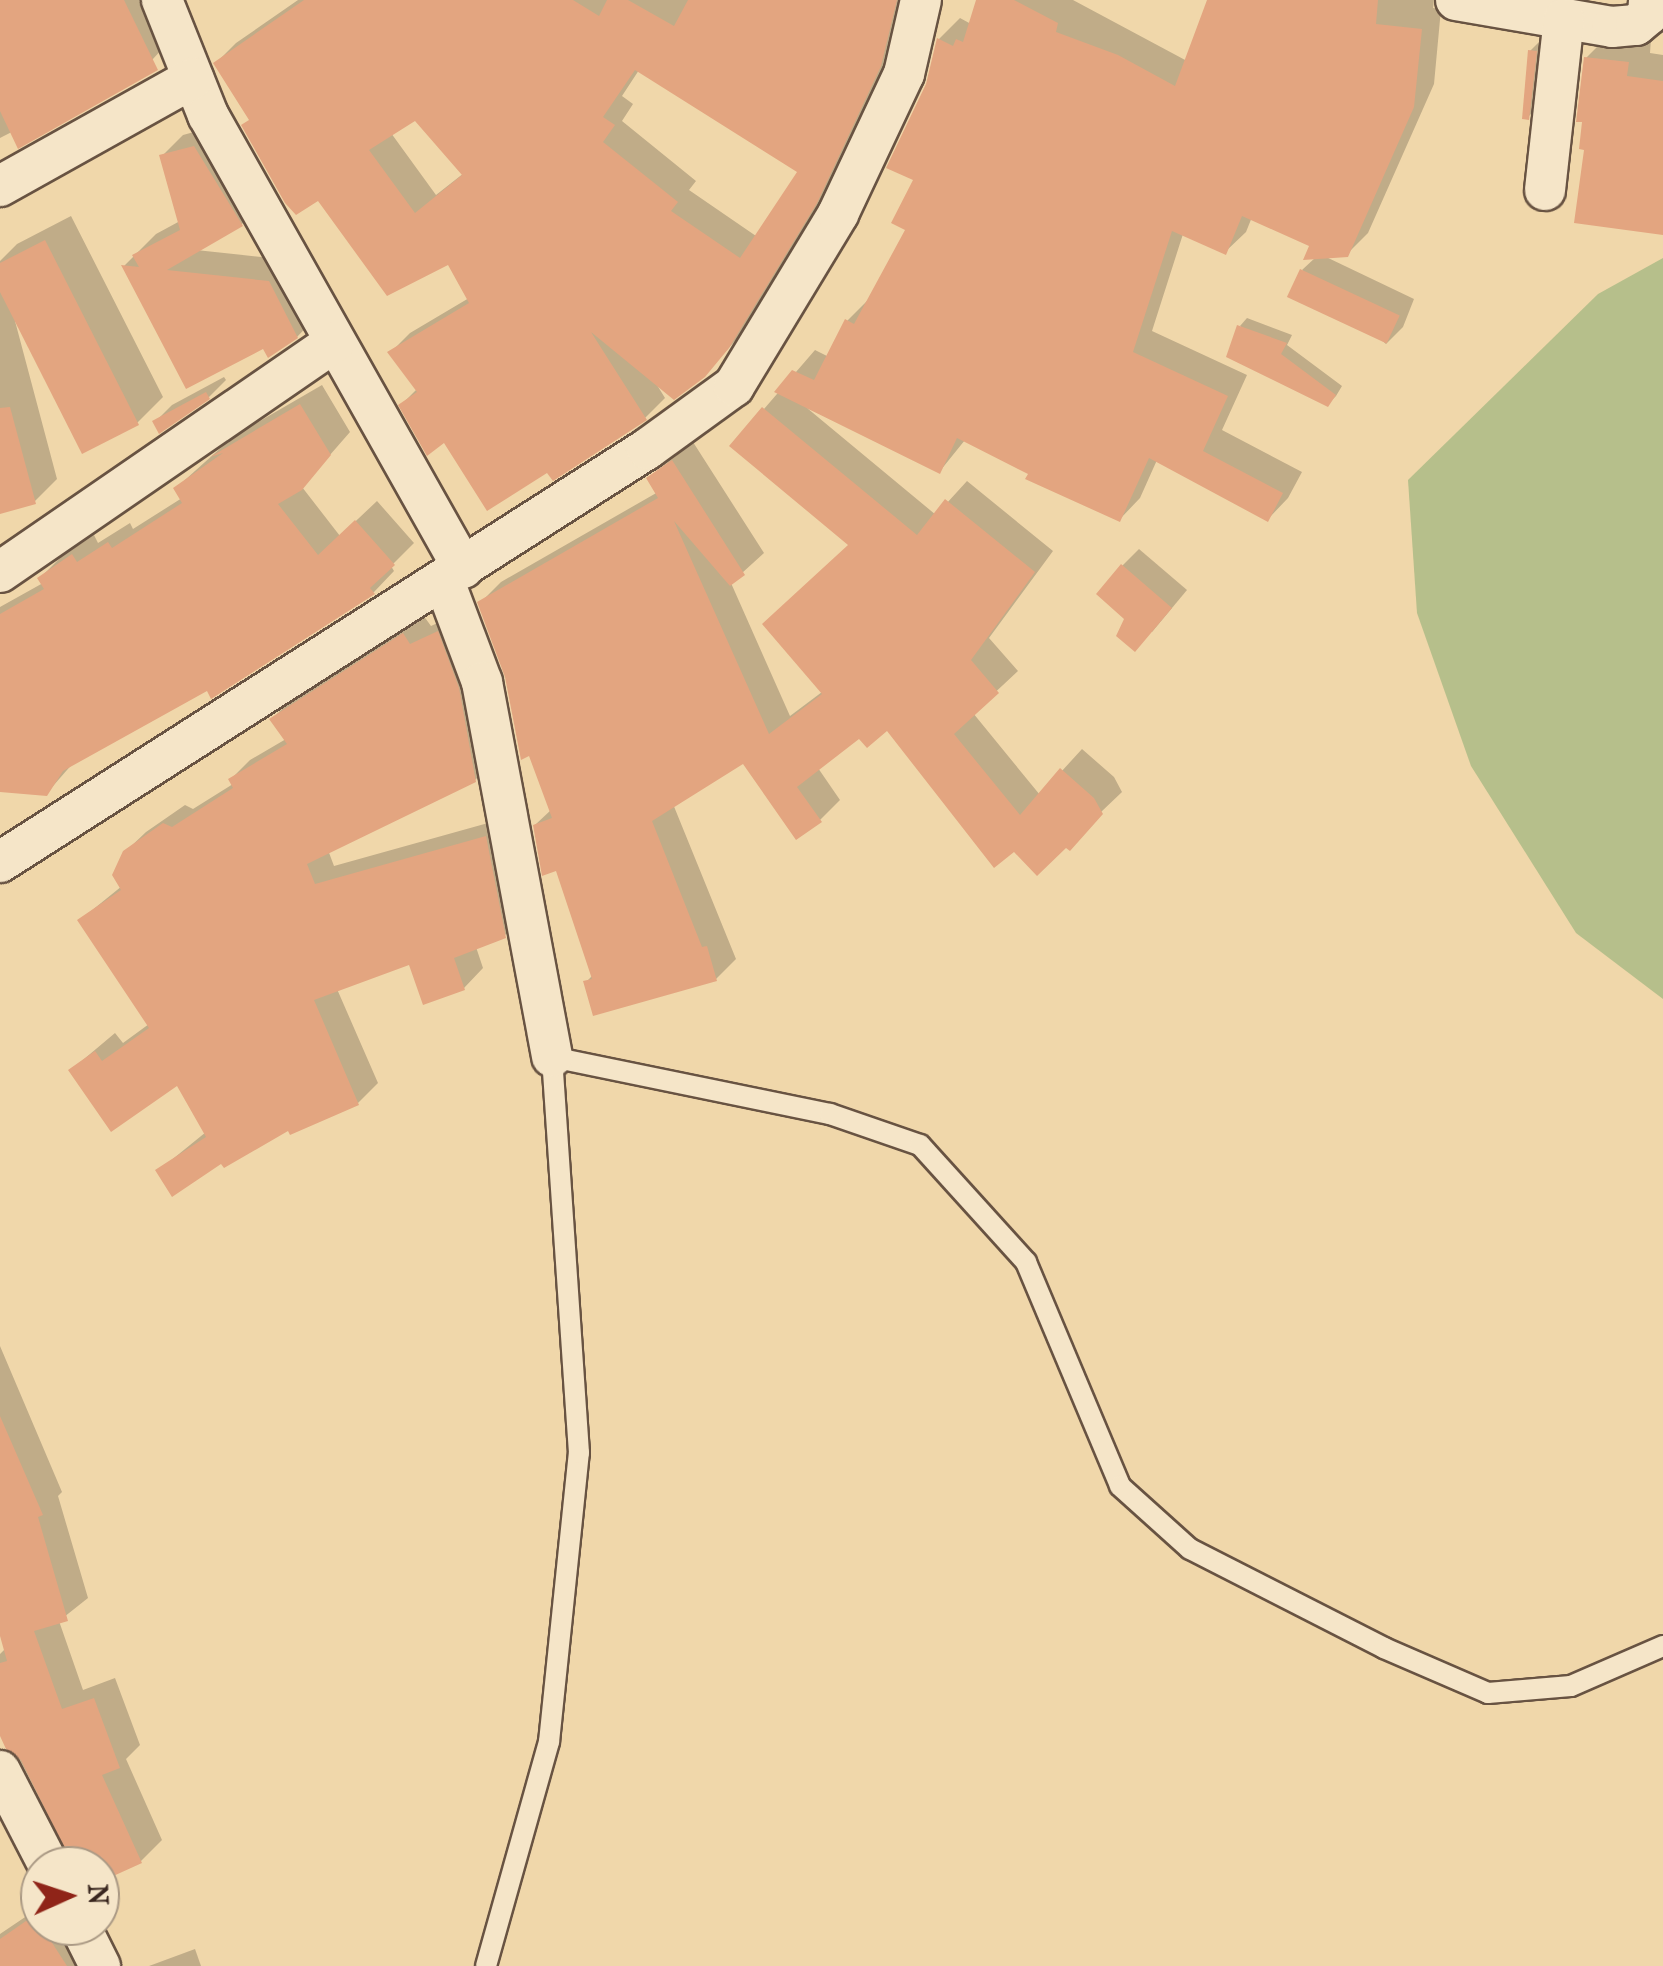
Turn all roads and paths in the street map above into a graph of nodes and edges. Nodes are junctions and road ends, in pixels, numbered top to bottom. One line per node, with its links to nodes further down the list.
1 (162, 0): 6 (street)
2 (920, 0): 11 (street)
3 (1456, 0): 5 (street)
4 (1650, 0): 5 (street)
5 (1564, 19): 8 (street)
6 (194, 78): 7 (street); 9 (street)
7 (0, 186)
8 (1545, 190)
9 (335, 342): 10 (street); 11 (street)
10 (0, 572)
11 (453, 574): 12 (street); 13 (street)
12 (0, 862)
13 (552, 1057): 14 (lane); 17 (lane)
14 (1663, 1646)
15 (0, 1771): 16 (street)
16 (39, 1846)
17 (486, 1966)

